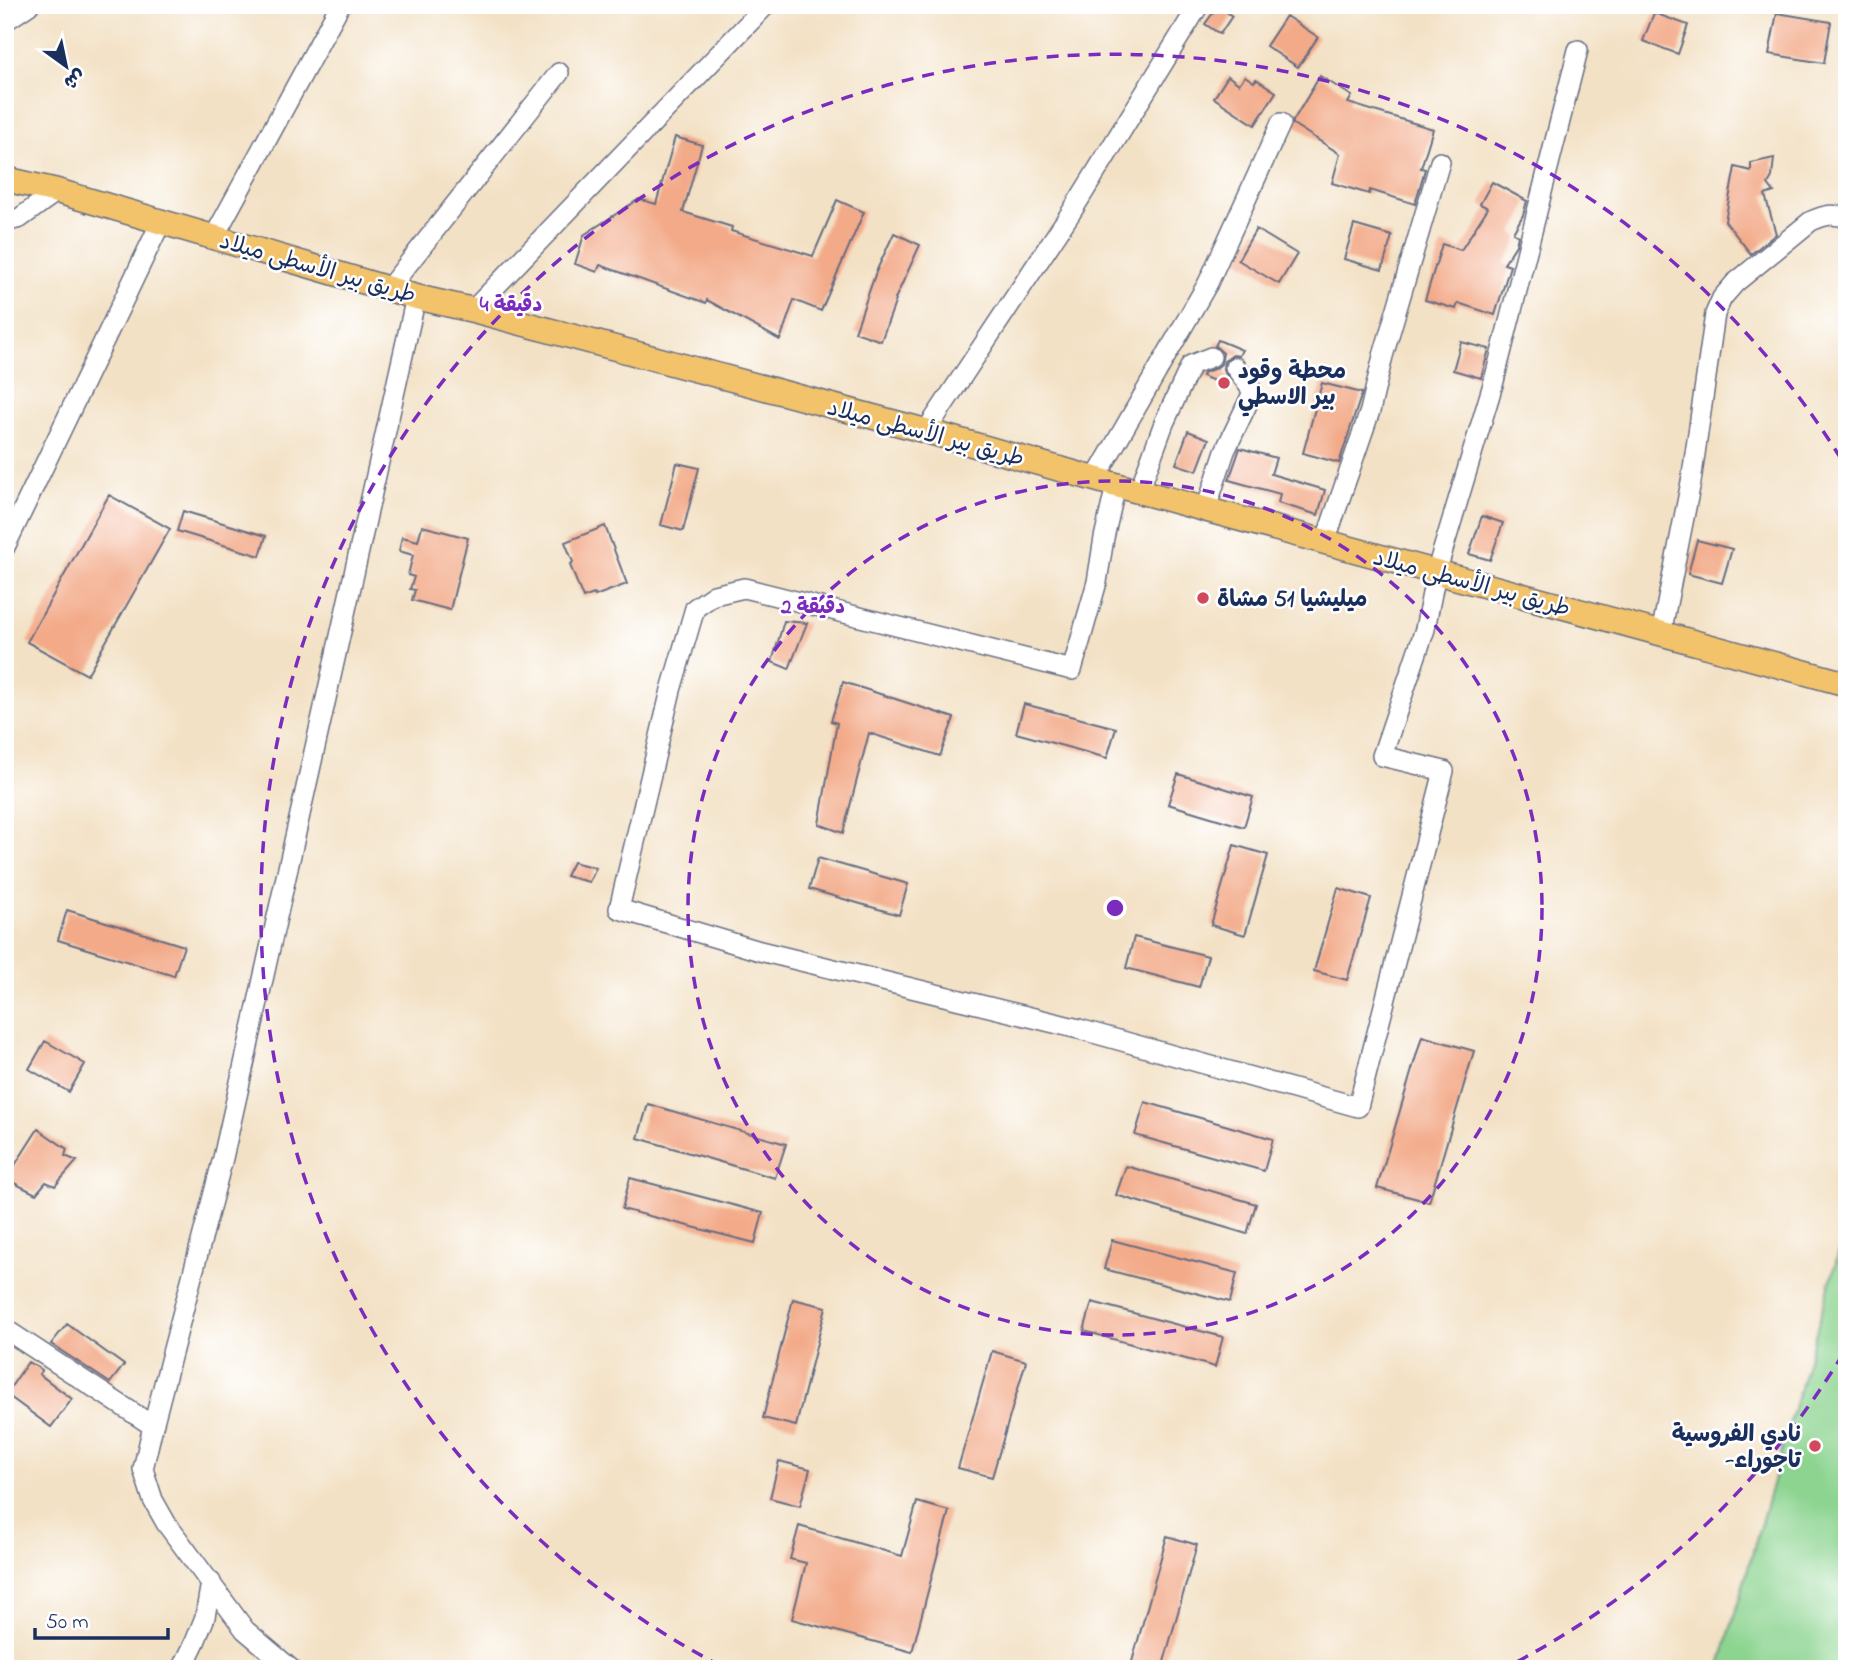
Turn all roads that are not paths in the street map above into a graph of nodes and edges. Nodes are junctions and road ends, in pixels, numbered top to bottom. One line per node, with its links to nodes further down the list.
1 (29, 5): 5 (street)
2 (340, 5): 15 (street)
3 (766, 5): 18 (street)
4 (1199, 5): 21 (street)
5 (5, 21)
6 (1578, 50): 26 (street)
7 (559, 73): 16 (street)
8 (1281, 122): 22 (street)
9 (1440, 162): 24 (street)
10 (5, 179): 11 (main road, طريق بير الأسطى ميلاد)
11 (57, 191): 13 (street); 14 (main road, طريق بير الأسطى ميلاد)
12 (1847, 218): 27 (street)
13 (5, 222)
14 (161, 222): 15 (main road, طريق بير الأسطى ميلاد); 25 (street)
15 (214, 237): 16 (main road, طريق بير الأسطى ميلاد)
16 (389, 288): 17 (main road, طريق بير الأسطى ميلاد)
17 (416, 297): 18 (main road, طريق بير الأسطى ميلاد); 30 (street)
18 (473, 310): 21 (main road, طريق بير الأسطى ميلاد)
19 (1210, 357): 22 (street)
20 (1235, 367): 23 (street)
21 (926, 432): 22 (main road, طريق بير الأسطى ميلاد)
22 (1117, 485): 23 (main road, طريق بير الأسطى ميلاد); 26 (street)
23 (1206, 509): 24 (main road, طريق بير الأسطى ميلاد)
24 (1325, 541): 26 (main road, طريق بير الأسطى ميلاد)
25 (5, 547)
26 (1436, 573): 27 (main road, طريق بير الأسطى ميلاد)
27 (1661, 634): 28 (main road, طريق بير الأسطى ميلاد)
28 (1847, 684)
29 (5, 1329): 30 (street)
30 (153, 1426): 31 (street)
31 (211, 1582): 32 (street); 33 (street)
32 (182, 1669)
33 (291, 1669)

